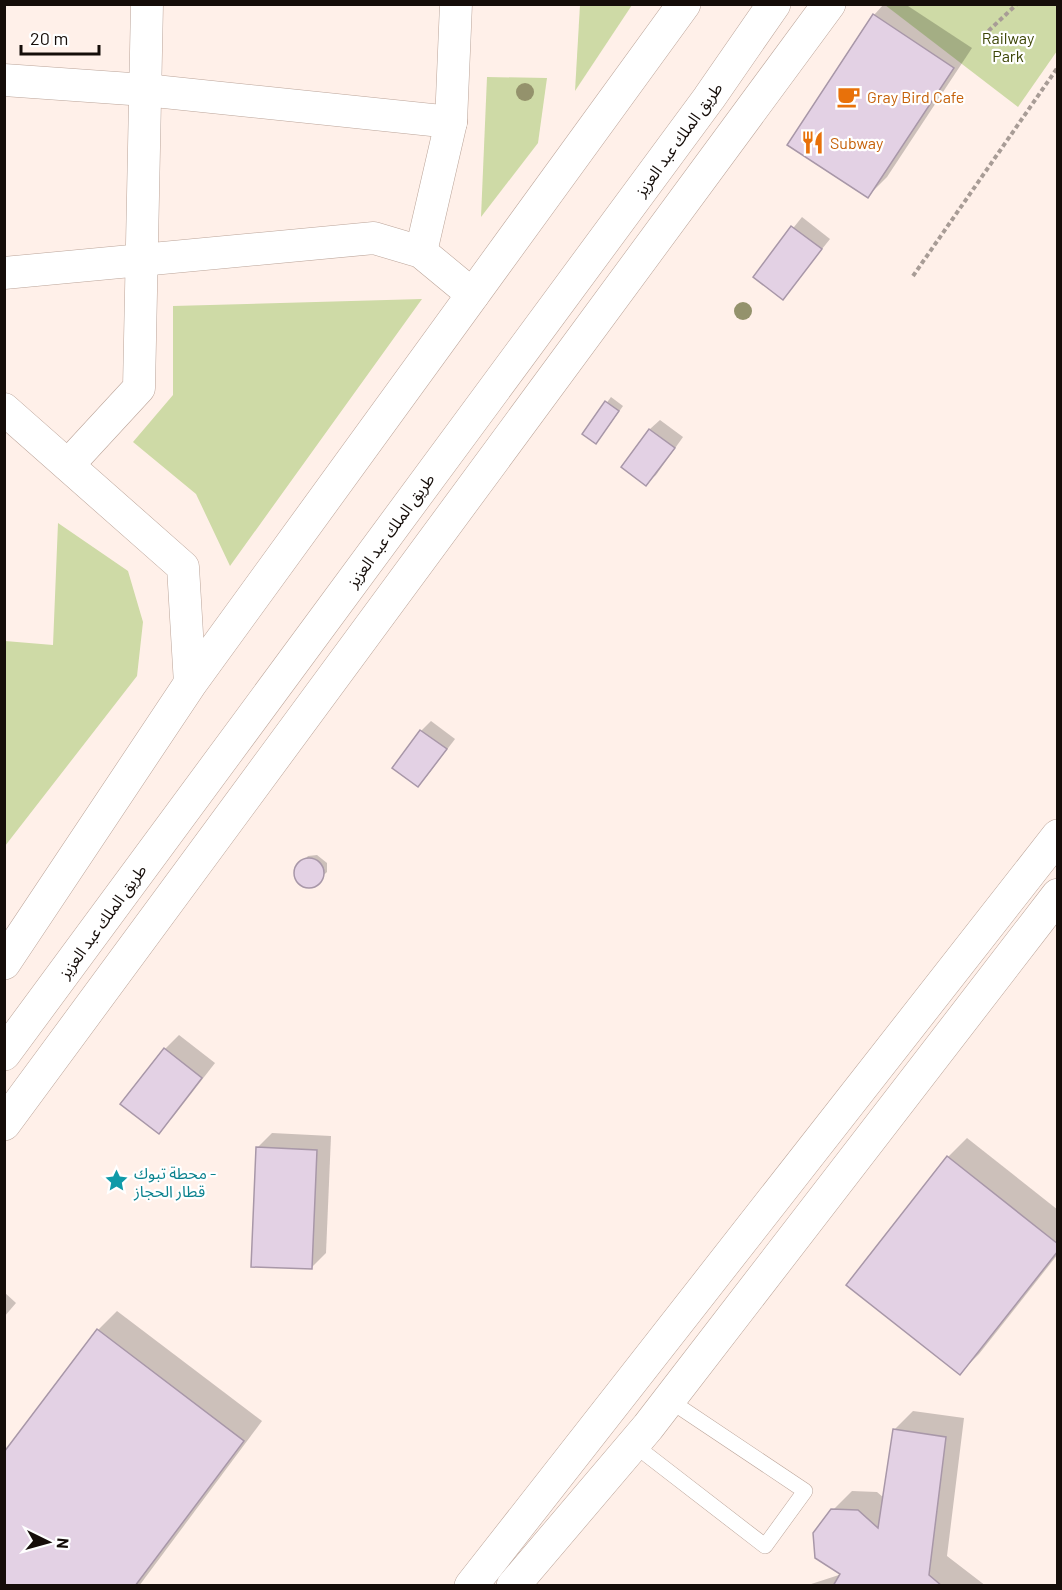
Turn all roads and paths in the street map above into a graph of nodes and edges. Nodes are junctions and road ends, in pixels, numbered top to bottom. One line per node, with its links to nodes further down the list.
1 (147, 4): 10 (street)
2 (456, 4): 11 (street)
3 (684, 4): 16 (street)
4 (774, 4): 24 (street, طريق الملك عبد العزيز)
5 (829, 4): 25 (street)
6 (1017, 4): 7 (path)
7 (983, 36)
8 (1058, 67): 15 (path)
9 (4, 80): 10 (street)
10 (145, 90): 11 (street); 13 (street)
11 (451, 122): 12 (street)
12 (421, 252): 13 (street); 16 (street)
13 (142, 261): 14 (street); 18 (street)
14 (4, 273)
15 (913, 276)
16 (473, 295): 19 (street)
17 (4, 409): 18 (street)
18 (68, 465): 19 (street)
19 (190, 684): 22 (street)
20 (1058, 836): 28 (street)
21 (1058, 895): 26 (street)
22 (16, 941): 23 (street)
23 (4, 963)
24 (4, 1054)
25 (4, 1124)
26 (669, 1400): 27 (street); 27 (lane)
27 (633, 1444): 29 (street)
28 (471, 1586)
29 (513, 1586)

